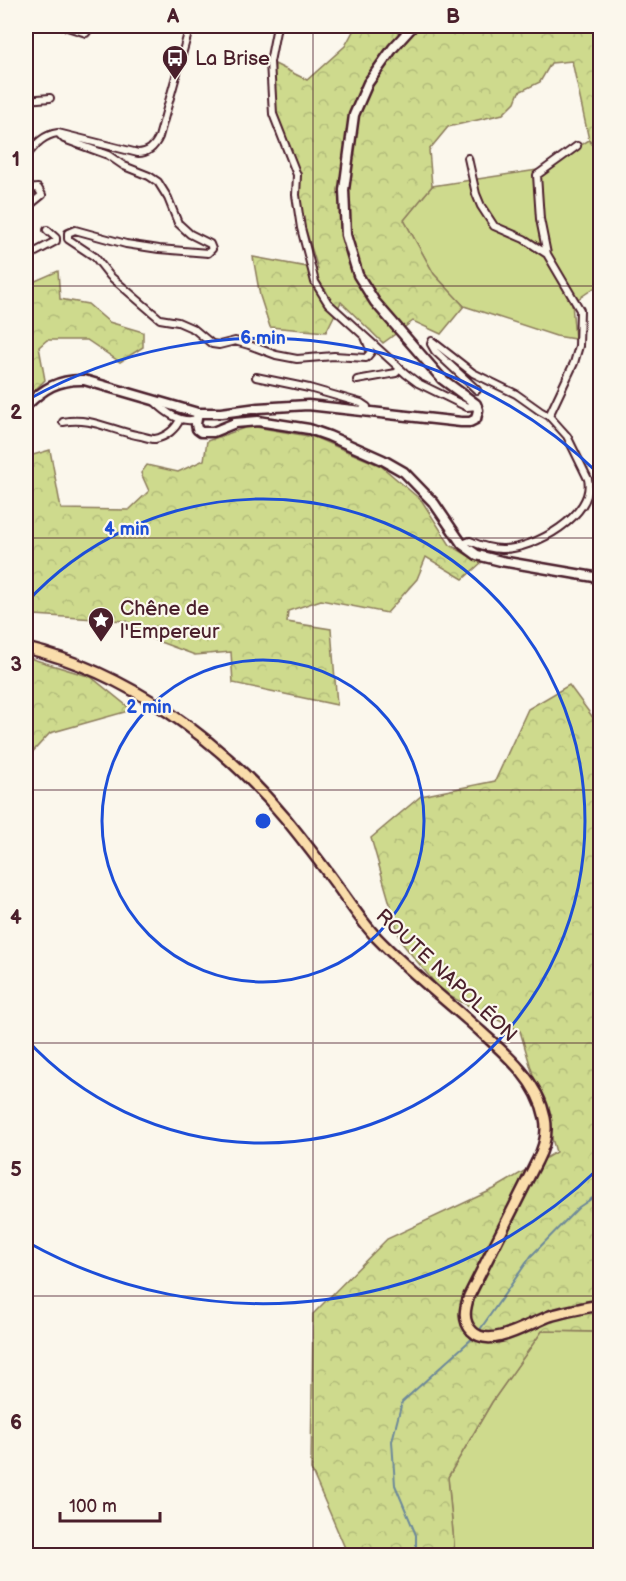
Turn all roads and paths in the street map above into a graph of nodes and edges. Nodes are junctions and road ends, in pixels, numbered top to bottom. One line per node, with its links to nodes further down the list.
1 (64, 26): 2 (street)
2 (92, 26)
3 (190, 26): 8 (street)
4 (277, 26): 17 (street)
5 (413, 26): 24 (main road)
6 (50, 98): 7 (street)
7 (26, 100)
8 (58, 133): 10 (street); 17 (street)
9 (577, 146): 15 (street)
10 (26, 156)
11 (468, 159): 15 (street)
12 (26, 189): 13 (street)
13 (26, 208)
14 (47, 230): 16 (street)
15 (547, 254): 27 (street)
16 (26, 257)
17 (366, 337): 18 (street)
18 (400, 369): 20 (street); 24 (street)
19 (256, 377): 25 (street)
20 (357, 380)
21 (477, 390): 27 (street)
22 (153, 400): 23 (main road); 26 (main road); 28 (street)
23 (26, 406)
24 (478, 406): 25 (main road)
25 (367, 411): 26 (main road)
26 (197, 416): 28 (street); 30 (main road)
27 (549, 416): 30 (street)
28 (180, 419): 29 (street)
29 (63, 422)
30 (462, 544): 31 (main road)
31 (600, 578)
32 (26, 648): 33 (main road, ROUTE NAPOLÉON)
33 (600, 1305)

